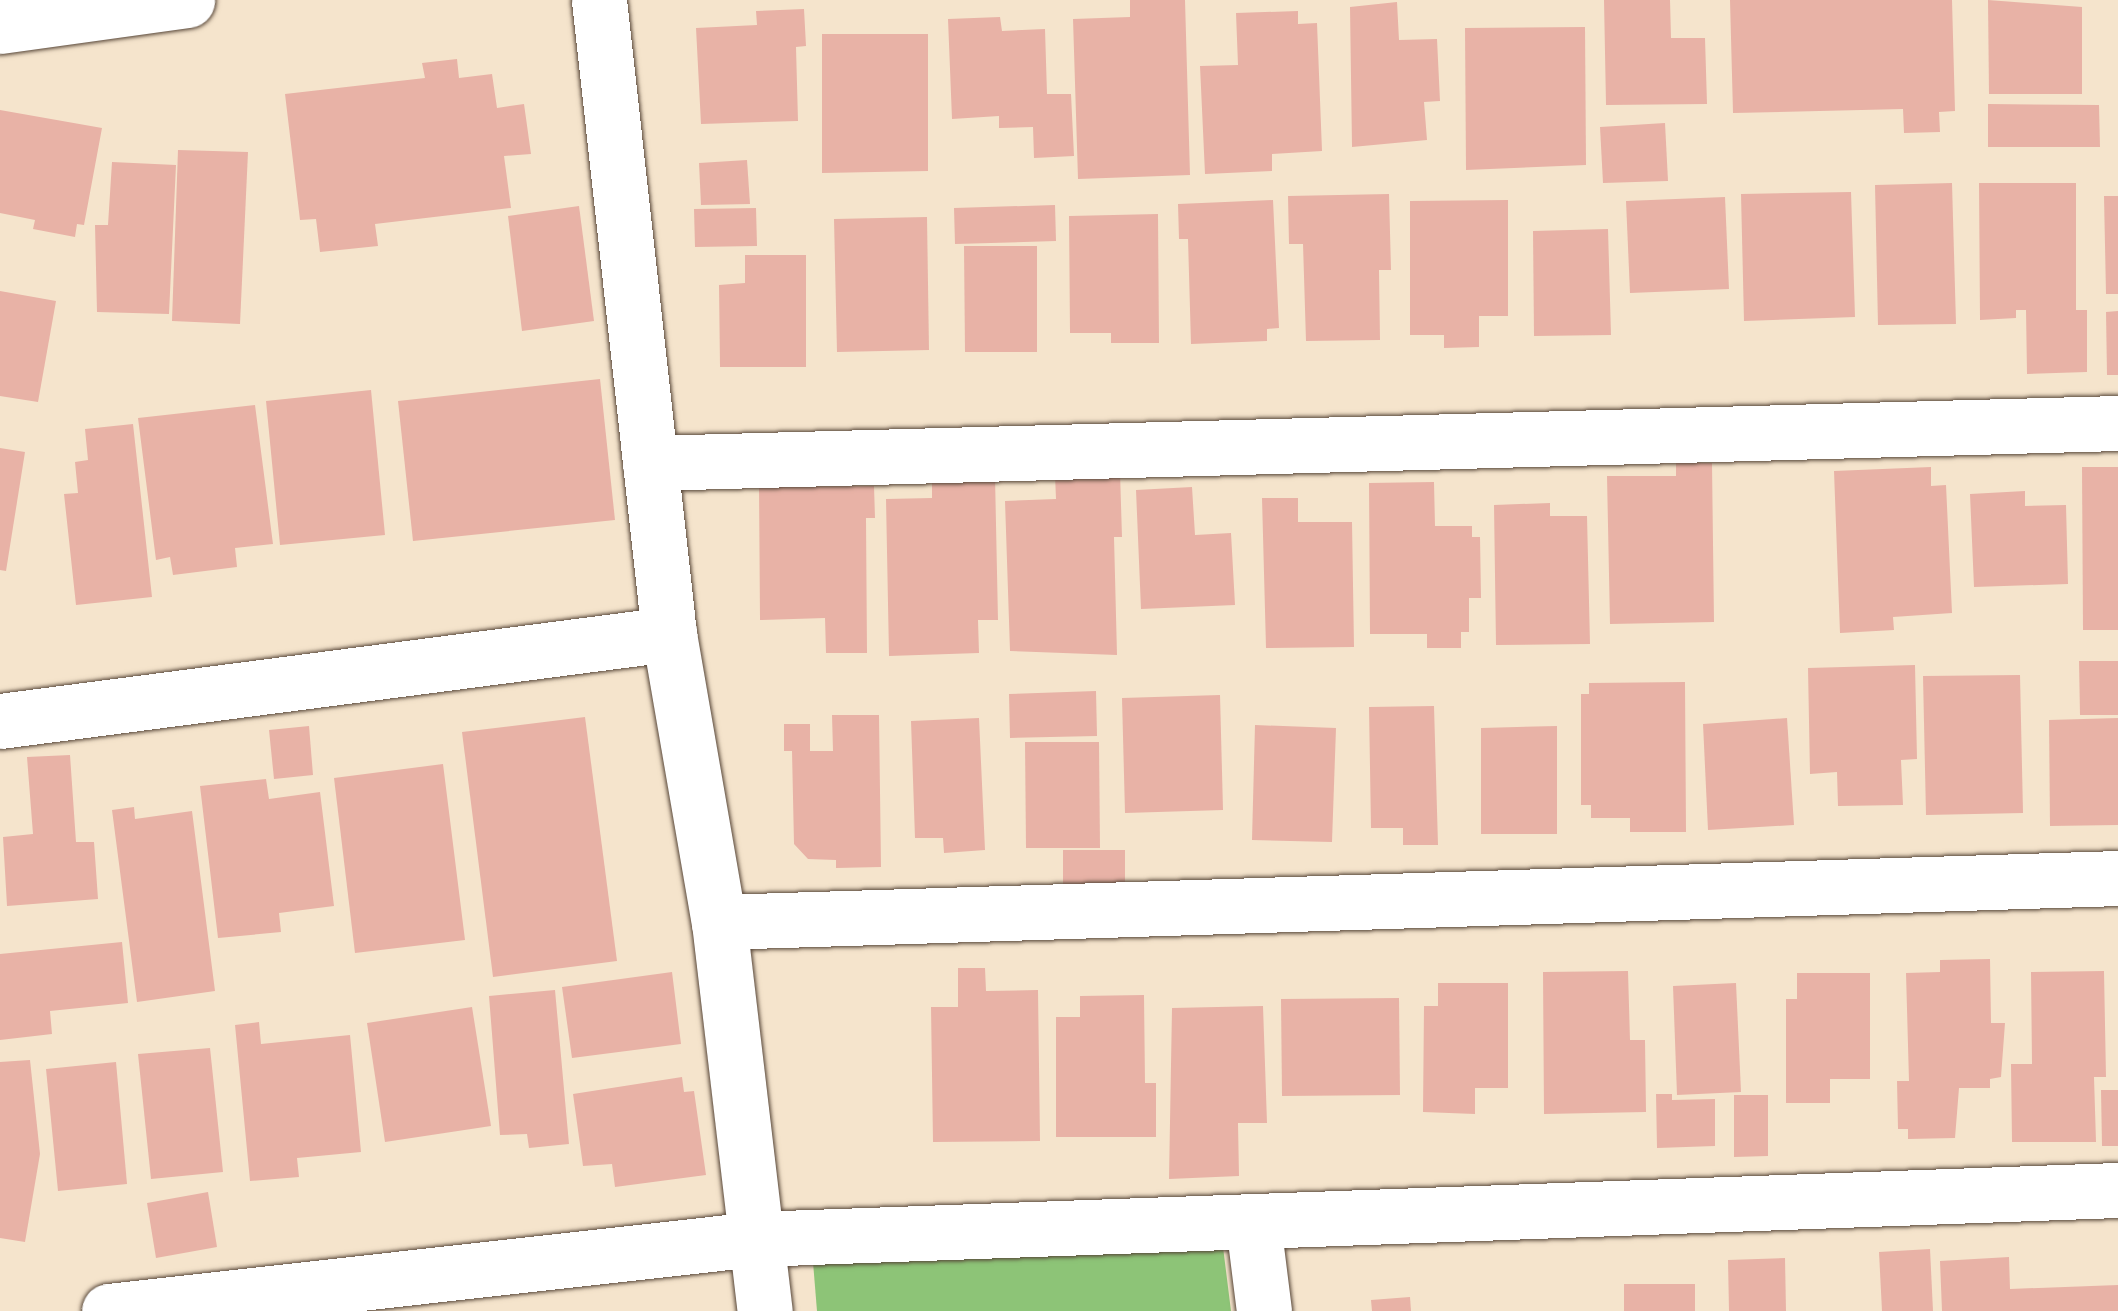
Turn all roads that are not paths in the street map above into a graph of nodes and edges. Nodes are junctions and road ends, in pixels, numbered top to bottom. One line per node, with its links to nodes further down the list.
1 (187, 0): 3 (street)
2 (599, 0): 5 (street)
3 (0, 26)
4 (2118, 423): 5 (street)
5 (650, 463): 6 (street)
6 (669, 634): 7 (street); 9 (street)
7 (0, 721)
8 (2118, 878): 9 (street)
9 (718, 922): 12 (street)
10 (2118, 1190): 11 (street)
11 (1254, 1223): 12 (street); 15 (street)
12 (755, 1240): 13 (street); 14 (street)
13 (108, 1311)
14 (765, 1311)
15 (1264, 1311)

